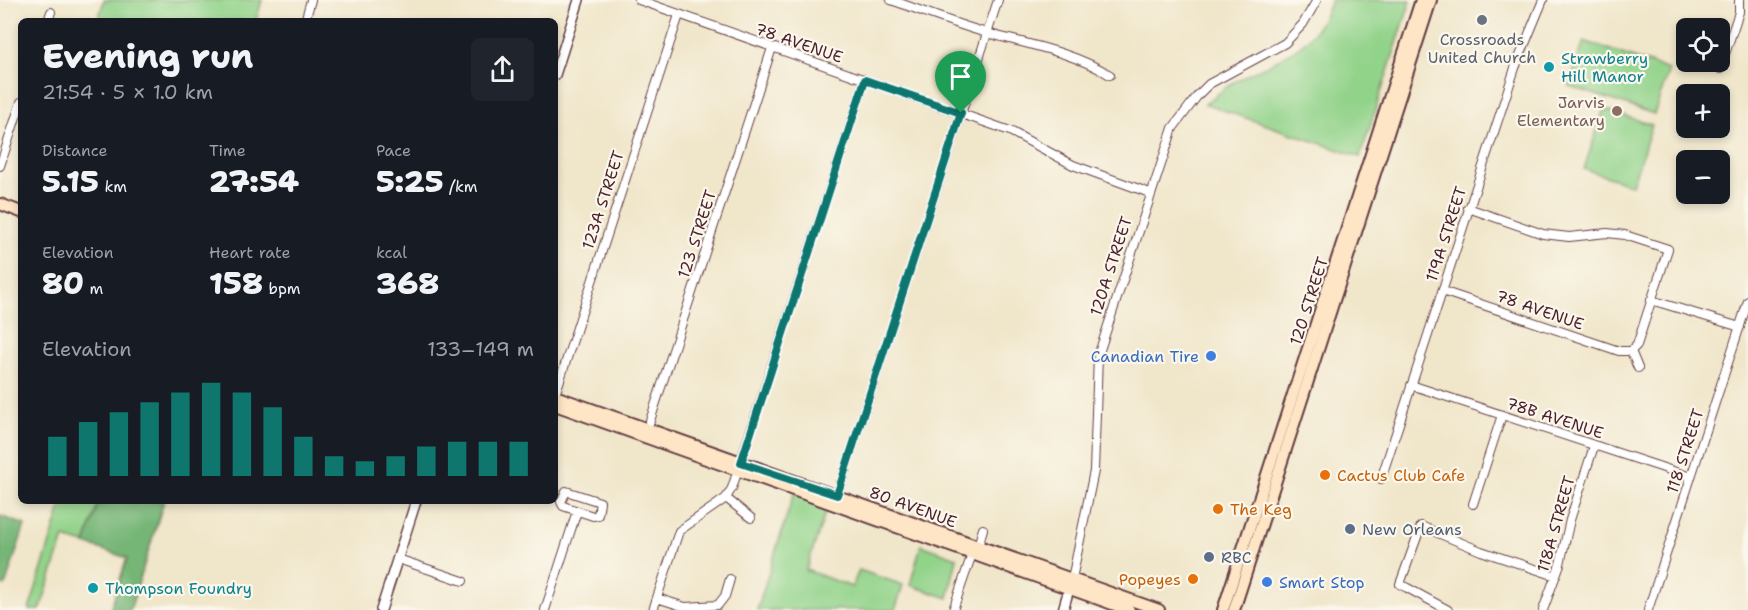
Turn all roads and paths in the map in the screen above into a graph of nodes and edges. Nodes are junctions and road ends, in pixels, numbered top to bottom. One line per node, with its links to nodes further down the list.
1 (311, 0): 15 (street)
2 (579, 0): 19 (street)
3 (639, 0): 13 (street, 78 AVENUE)
4 (891, 0): 11 (street)
5 (998, 0): 16 (street)
6 (1317, 0): 26 (street, 120A STREET)
7 (1421, 0): 25 (main road, 120 STREET)
8 (1431, 0): 28 (main road, 120 STREET)
9 (1543, 0): 31 (street, 119A STREET)
10 (1739, 0): 17 (street)
11 (900, 1): 16 (street)
12 (51, 12): 14 (street)
13 (679, 15): 18 (street, 78 AVENUE); 41 (street, 123A STREET)
14 (49, 18)
15 (306, 18)
16 (987, 33): 20 (street); 23 (street)
17 (1730, 39)
18 (772, 48): 21 (street, 78 AVENUE); 46 (street, 123 STREET)
19 (558, 66)
20 (1110, 75)
21 (865, 80): 23 (street, 78 AVENUE); 48 (street)
22 (18, 111): 24 (street)
23 (961, 113): 26 (street, 78 AVENUE); 51 (street)
24 (0, 166)
25 (1368, 167): 28 (main road); 36 (main road, 120 STREET)
26 (1150, 193): 63 (street, 120A STREET)
27 (0, 199): 30 (main road)
28 (1366, 202): 36 (main road, 120 STREET)
29 (0, 204): 32 (main road)
30 (18, 204)
31 (1468, 208): 33 (street, 119A STREET); 34 (street)
32 (18, 211)
33 (1442, 291): 38 (street, 78 AVENUE); 40 (street, 119A STREET)
34 (1651, 300): 37 (street); 38 (street)
35 (1748, 301): 37 (street, 118 STREET)
36 (1323, 323): 72 (main road, 120 STREET); 73 (main road, 120 STREET)
37 (1740, 327): 49 (street, 118 STREET)
38 (1631, 351): 39 (street)
39 (1638, 368)
40 (1411, 385): 44 (street, 78B AVENUE); 50 (street, 119A STREET)
41 (558, 387)
42 (558, 397): 46 (main road, 80 AVENUE)
43 (558, 406): 45 (main road, 80 AVENUE)
44 (1502, 415): 47 (street, 78B AVENUE); 54 (street)
45 (620, 428): 46 (main road); 48 (main road, 80 AVENUE)
46 (647, 430): 48 (main road, 80 AVENUE)
47 (1594, 446): 49 (street, 78B AVENUE); 60 (street, 118A STREET)
48 (740, 467): 51 (main road, 80 AVENUE); 52 (street); 58 (main road, 80 AVENUE)
49 (1691, 477): 76 (street, 118 STREET)
50 (1381, 479)
51 (837, 495): 58 (main road, 80 AVENUE)
52 (726, 498): 56 (street); 64 (street)
53 (415, 504): 59 (street)
54 (1473, 504)
55 (578, 511): 55 (street); 66 (street)
56 (751, 518)
57 (983, 529): 58 (street)
58 (975, 550): 63 (main road, 80 AVENUE); 63 (main road, 80 AVENUE); 68 (street)
59 (398, 559): 62 (street); 65 (street)
60 (1556, 576): 74 (street); 75 (street, 118A STREET)
61 (730, 579): 64 (street)
62 (463, 581)
63 (1071, 584): 69 (street, 120A STREET); 70 (main road, 80 AVENUE); 71 (main road, 80 AVENUE)
64 (657, 598): 67 (street)
65 (381, 610)
66 (545, 610)
67 (653, 610)
68 (953, 610)
69 (1063, 610)
70 (1129, 610)
71 (1159, 610)
72 (1223, 610)
73 (1234, 610)
74 (1448, 610)
75 (1542, 610)
76 (1648, 610)

